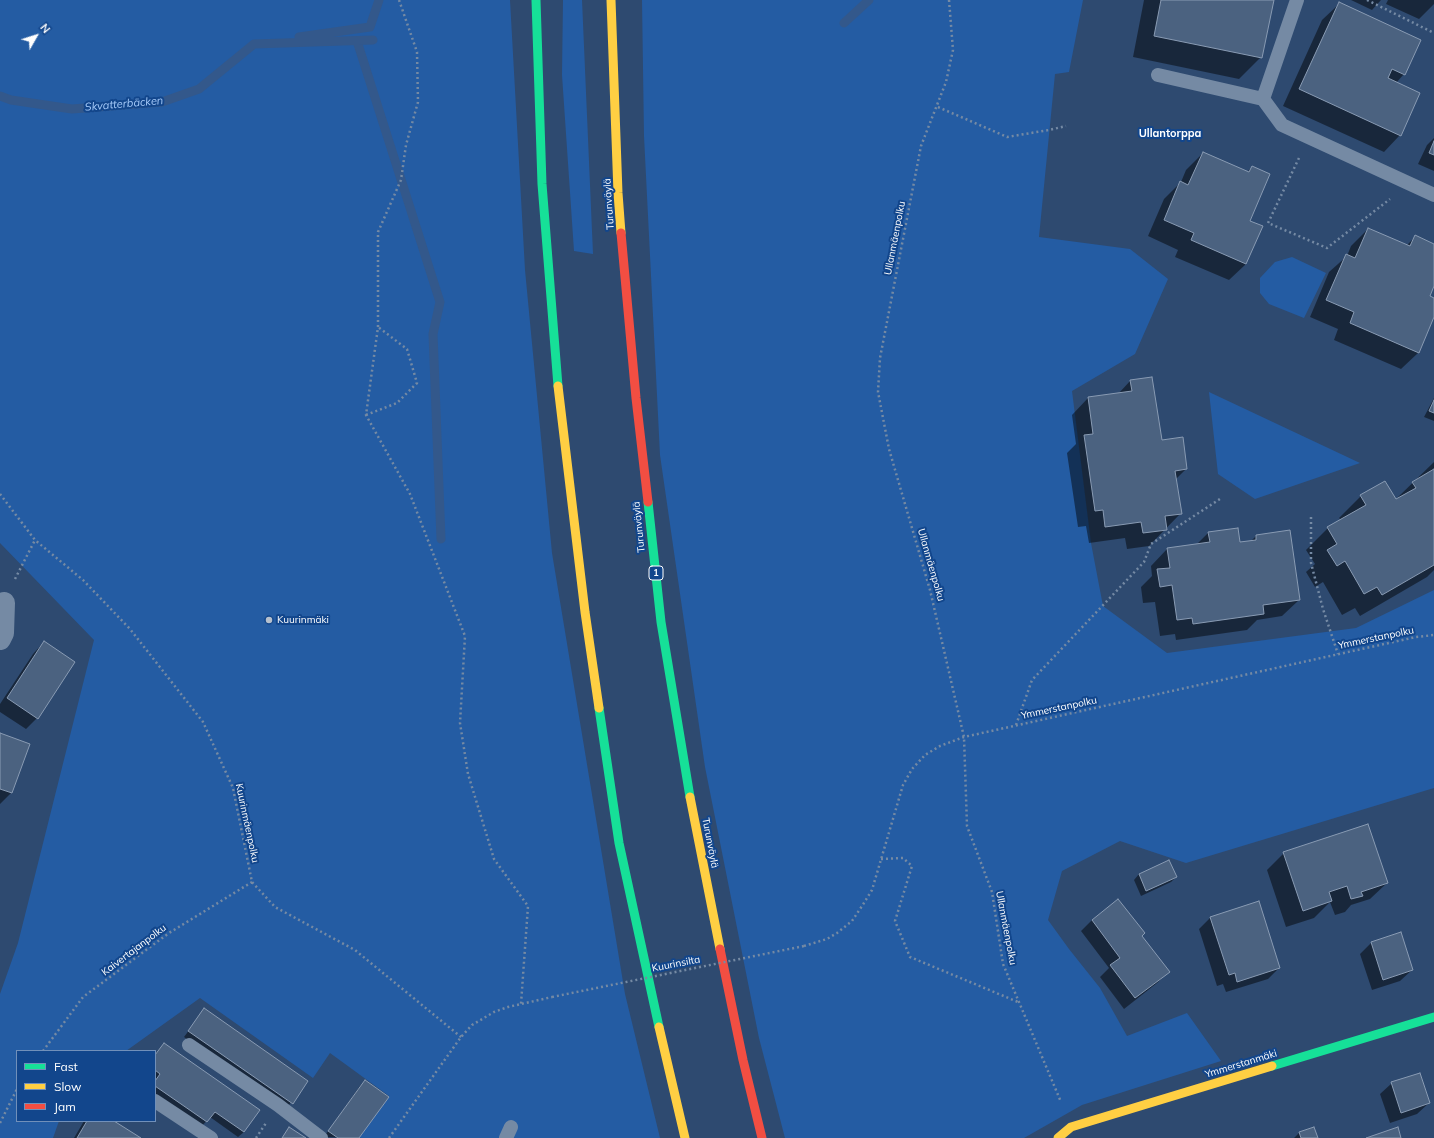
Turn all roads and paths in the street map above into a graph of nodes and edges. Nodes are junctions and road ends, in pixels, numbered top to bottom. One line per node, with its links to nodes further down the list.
1 (399, 0): 15 (path)
2 (536, 0): 43 (main road)
3 (611, 0): 44 (main road, Turunväylä / 1)
4 (949, 0): 10 (path, Ullanmäenpolku)
5 (1297, 0): 9 (lane)
6 (1366, 0): 7 (path)
7 (1434, 33)
8 (1158, 75): 9 (lane)
9 (1263, 99): 12 (lane)
10 (938, 106): 11 (path); 26 (path, Ullanmäenpolku)
11 (1066, 126)
12 (1308, 137): 13 (lane); 13 (path)
13 (1410, 184): 14 (lane)
14 (1434, 195)
15 (378, 327): 16 (path); 16 (path)
16 (366, 415): 31 (path)
17 (0, 494): 20 (path, Kuurinmäenpolku)
18 (1220, 499): 25 (path)
19 (1311, 517): 24 (path)
20 (35, 540): 21 (path); 28 (path, Kuurinmäenpolku)
21 (4, 603): 23 (street)
22 (1434, 635): 24 (path, Ymmerstanpolku)
23 (0, 639)
24 (1338, 654): 25 (path, Ymmerstanpolku)
25 (1016, 725): 26 (path, Ymmerstanpolku)
26 (964, 737): 27 (path, Ymmerstanpolku); 30 (path, Ullanmäenpolku)
27 (881, 860): 29 (path, Ymmerstanpolku); 30 (path)
28 (252, 882): 33 (path); 35 (path, Kaivertajanpolku)
29 (804, 946): 31 (path, Kuurinsilta, bridge)
30 (1019, 1002): 39 (path, Ullanmäenpolku)
31 (521, 1004): 33 (path, Kuurinsilta)
32 (1434, 1017): 39 (main road, Ymmerstanmäki)
33 (461, 1037): 42 (path, Kuurinsilta)
34 (189, 1045): 41 (lane)
35 (44, 1050)
36 (16, 1090): 38 (path)
37 (156, 1102): 40 (lane)
38 (0, 1122)
39 (1071, 1127): 45 (main road, Ymmerstanmäki)
40 (211, 1138)
41 (322, 1138)
42 (389, 1138)
43 (685, 1138)
44 (762, 1138)
45 (1058, 1138)

